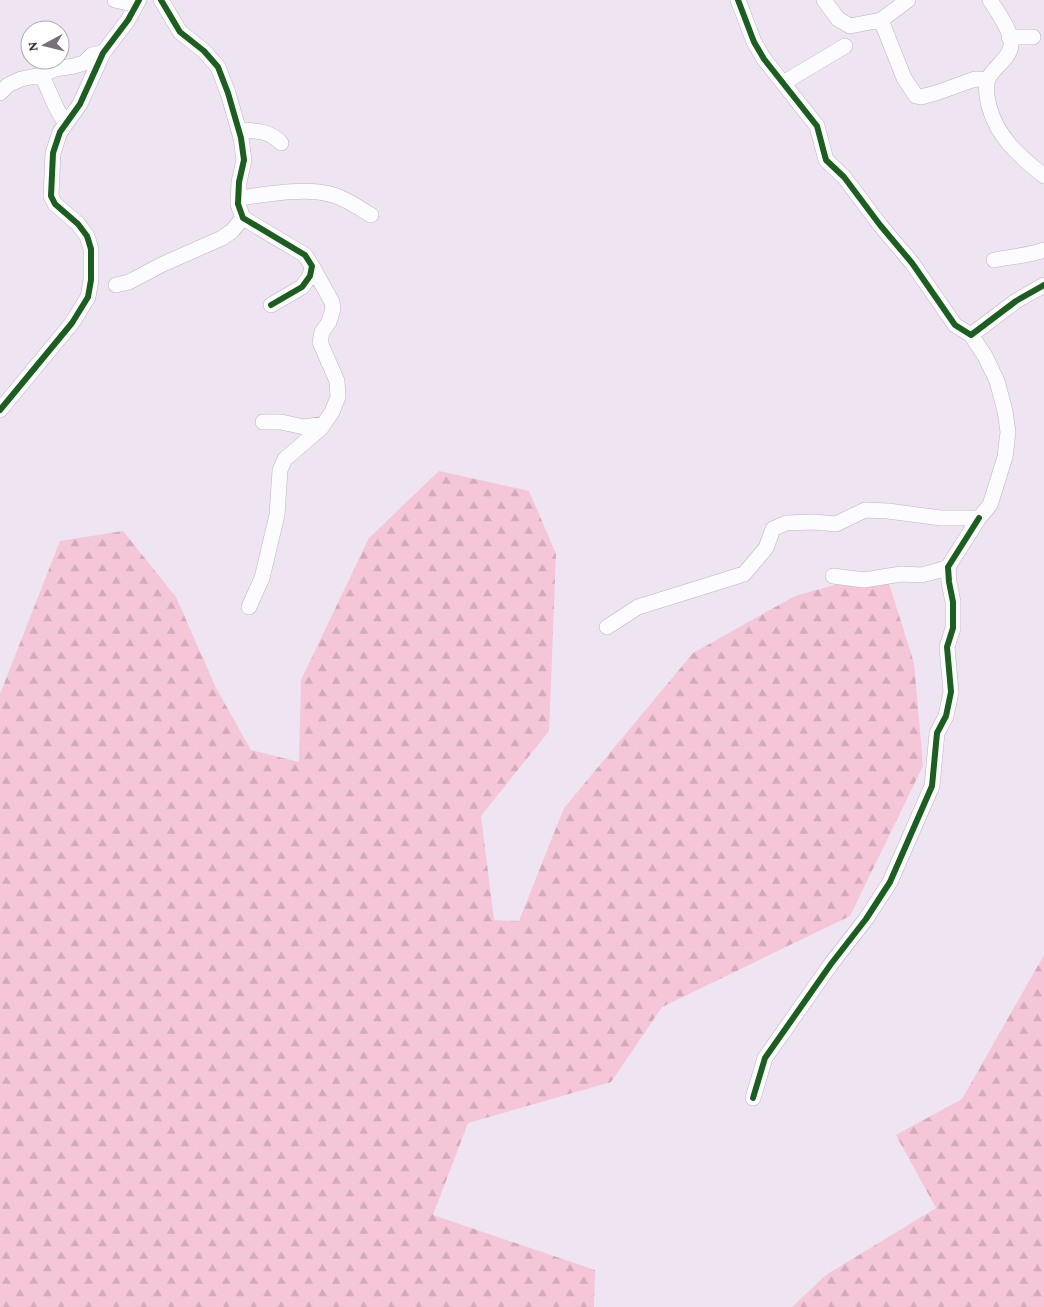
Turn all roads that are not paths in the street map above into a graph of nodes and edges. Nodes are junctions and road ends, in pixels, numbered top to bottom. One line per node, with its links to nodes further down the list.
1 (115, 0): 7 (street)
2 (161, 0): 18 (street)
3 (738, 0): 15 (street)
4 (824, 0): 8 (street)
5 (908, 0): 8 (street)
6 (990, 0): 9 (street)
7 (138, 2): 12 (street)
8 (881, 20): 14 (street)
9 (1009, 37): 10 (street); 14 (street)
10 (1033, 37)
11 (845, 46): 15 (street)
12 (103, 53): 13 (street); 17 (street)
13 (40, 75): 16 (street); 17 (street)
14 (988, 80): 20 (street)
15 (783, 83): 30 (street)
16 (0, 93)
17 (66, 123): 31 (street)
18 (239, 130): 19 (street); 21 (street)
19 (281, 143)
20 (1044, 176)
21 (238, 198): 22 (street); 23 (street)
22 (371, 215)
23 (243, 218): 26 (street); 27 (street)
24 (1044, 250): 25 (street)
25 (994, 260)
26 (312, 266): 29 (street); 33 (street)
27 (116, 285)
28 (1044, 285): 30 (street)
29 (271, 305)
30 (971, 335): 34 (street)
31 (0, 410)
32 (263, 422): 33 (street)
33 (324, 424): 37 (street)
34 (979, 518): 35 (street); 38 (street)
35 (948, 567): 36 (street); 39 (street)
36 (832, 576)
37 (249, 606)
38 (607, 626)
39 (753, 1098)

